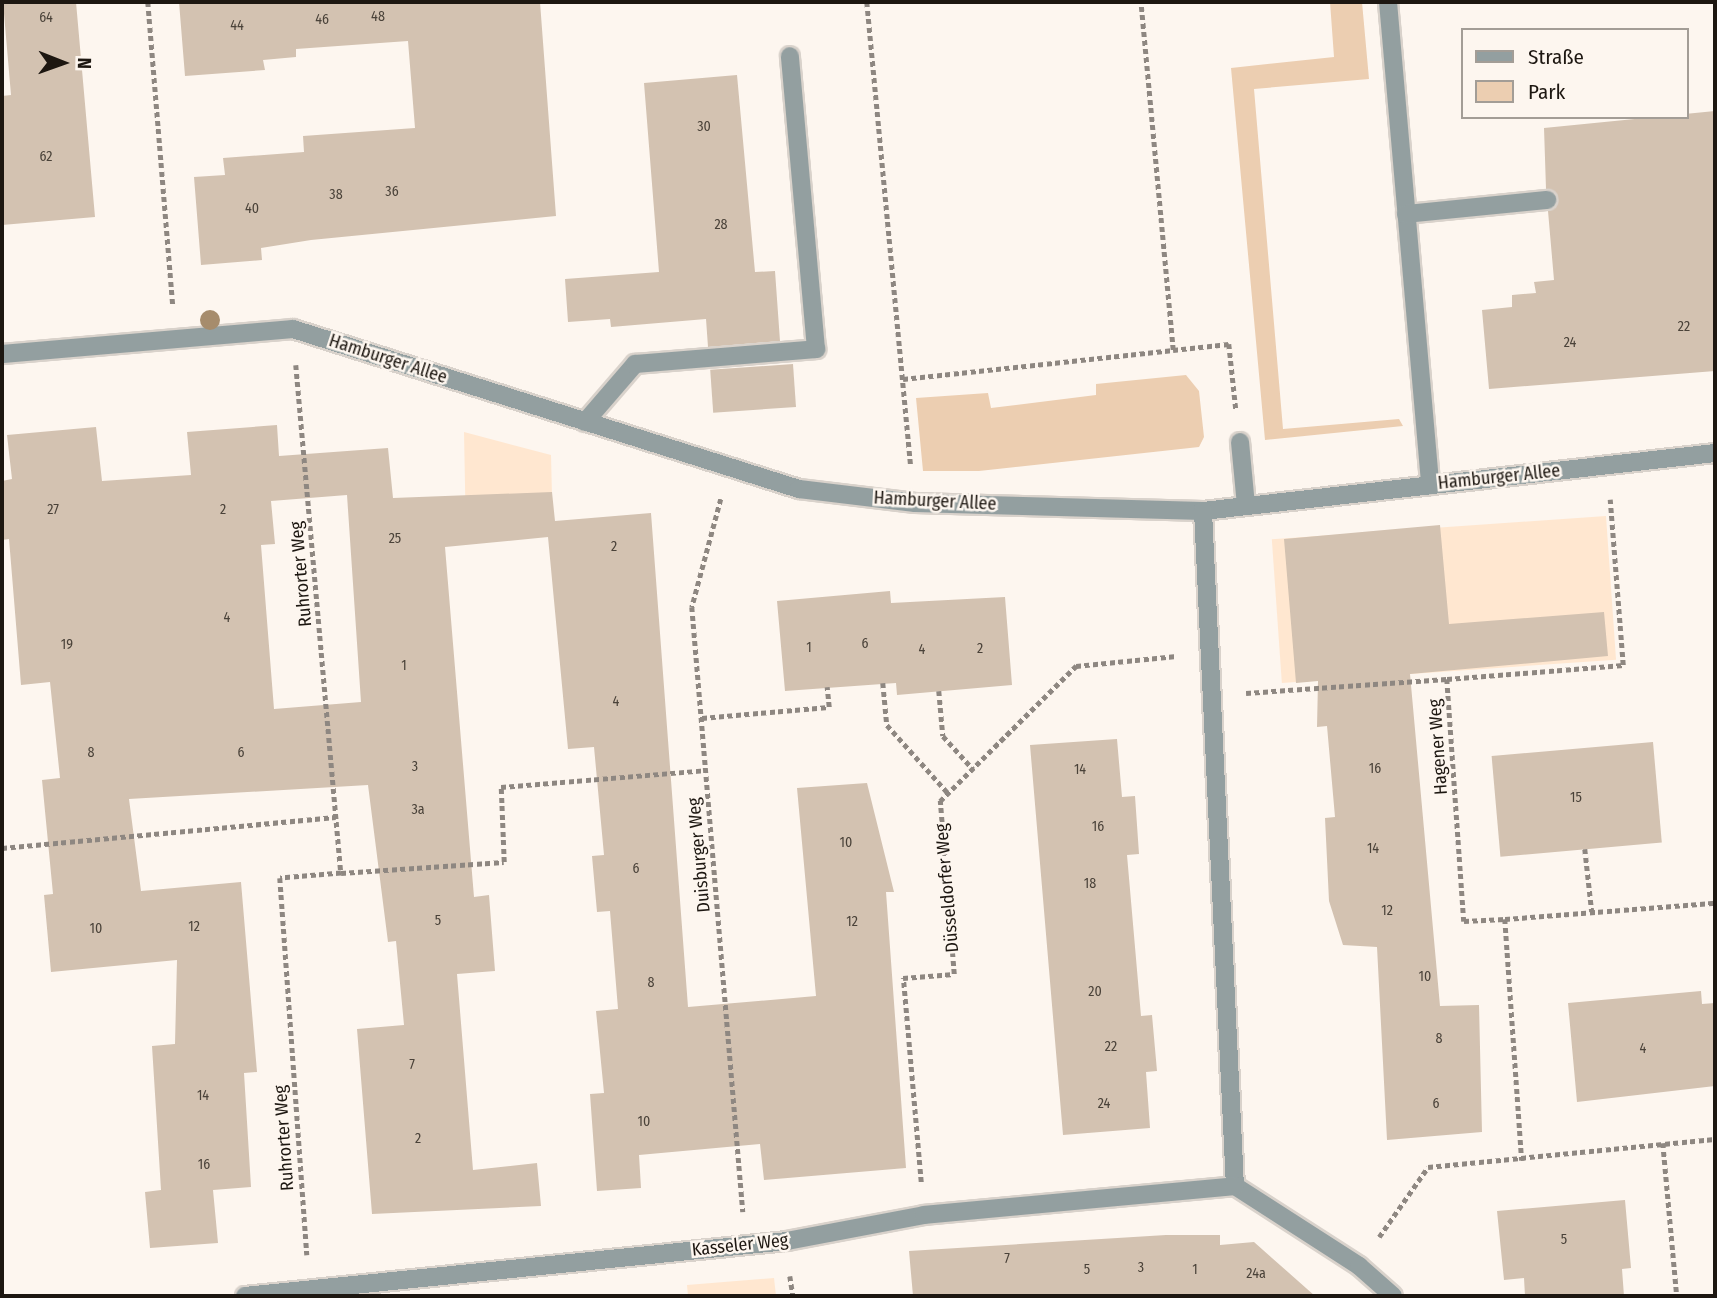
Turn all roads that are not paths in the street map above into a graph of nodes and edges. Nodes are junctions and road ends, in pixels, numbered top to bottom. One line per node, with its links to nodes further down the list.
1 (1388, 2): 4 (street)
2 (790, 55): 6 (street)
3 (1547, 200): 4 (street)
4 (1406, 214): 9 (street)
5 (2, 354): 6 (street, Hamburger Allee)
6 (585, 422): 11 (street, Hamburger Allee)
7 (1240, 442): 10 (street)
8 (1715, 453): 9 (street, Hamburger Allee)
9 (1430, 485): 10 (street, Hamburger Allee)
10 (1246, 506): 11 (street, Hamburger Allee)
11 (1203, 511): 12 (street)
12 (1235, 1186): 13 (street, Kasseler Weg); 14 (street)
13 (245, 1296)
14 (1393, 1296)

